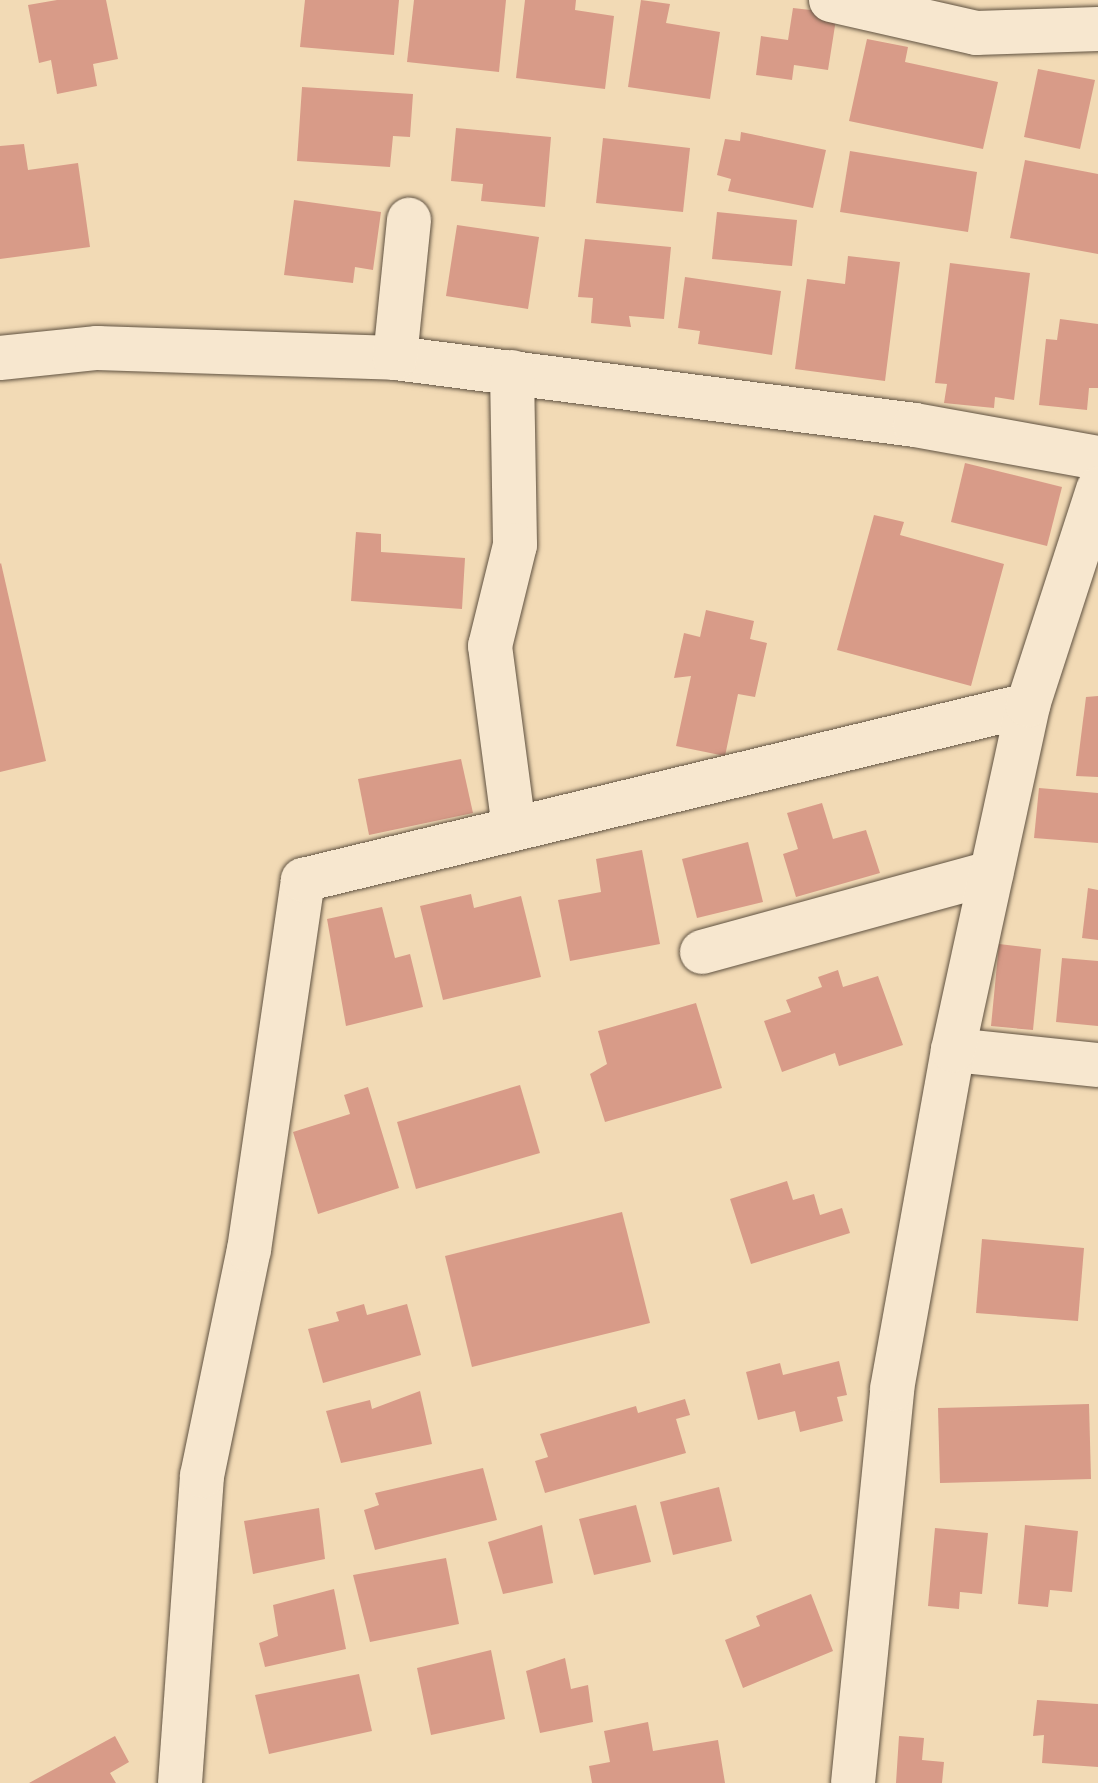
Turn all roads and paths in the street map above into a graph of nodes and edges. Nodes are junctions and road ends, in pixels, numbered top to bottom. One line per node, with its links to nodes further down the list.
1 (831, 0): 2 (street)
2 (1098, 29)
3 (409, 220): 5 (street)
4 (0, 358): 5 (street)
5 (395, 358): 6 (street)
6 (512, 372): 7 (street); 11 (street)
7 (1098, 458)
8 (1098, 489): 9 (street)
9 (1086, 558): 10 (street)
10 (1028, 705): 11 (street); 12 (street)
11 (514, 828): 16 (street)
12 (991, 873): 13 (street); 14 (street)
13 (702, 952)
14 (953, 1050): 15 (street); 17 (street)
15 (1098, 1065)
16 (180, 1783)
17 (853, 1783)

